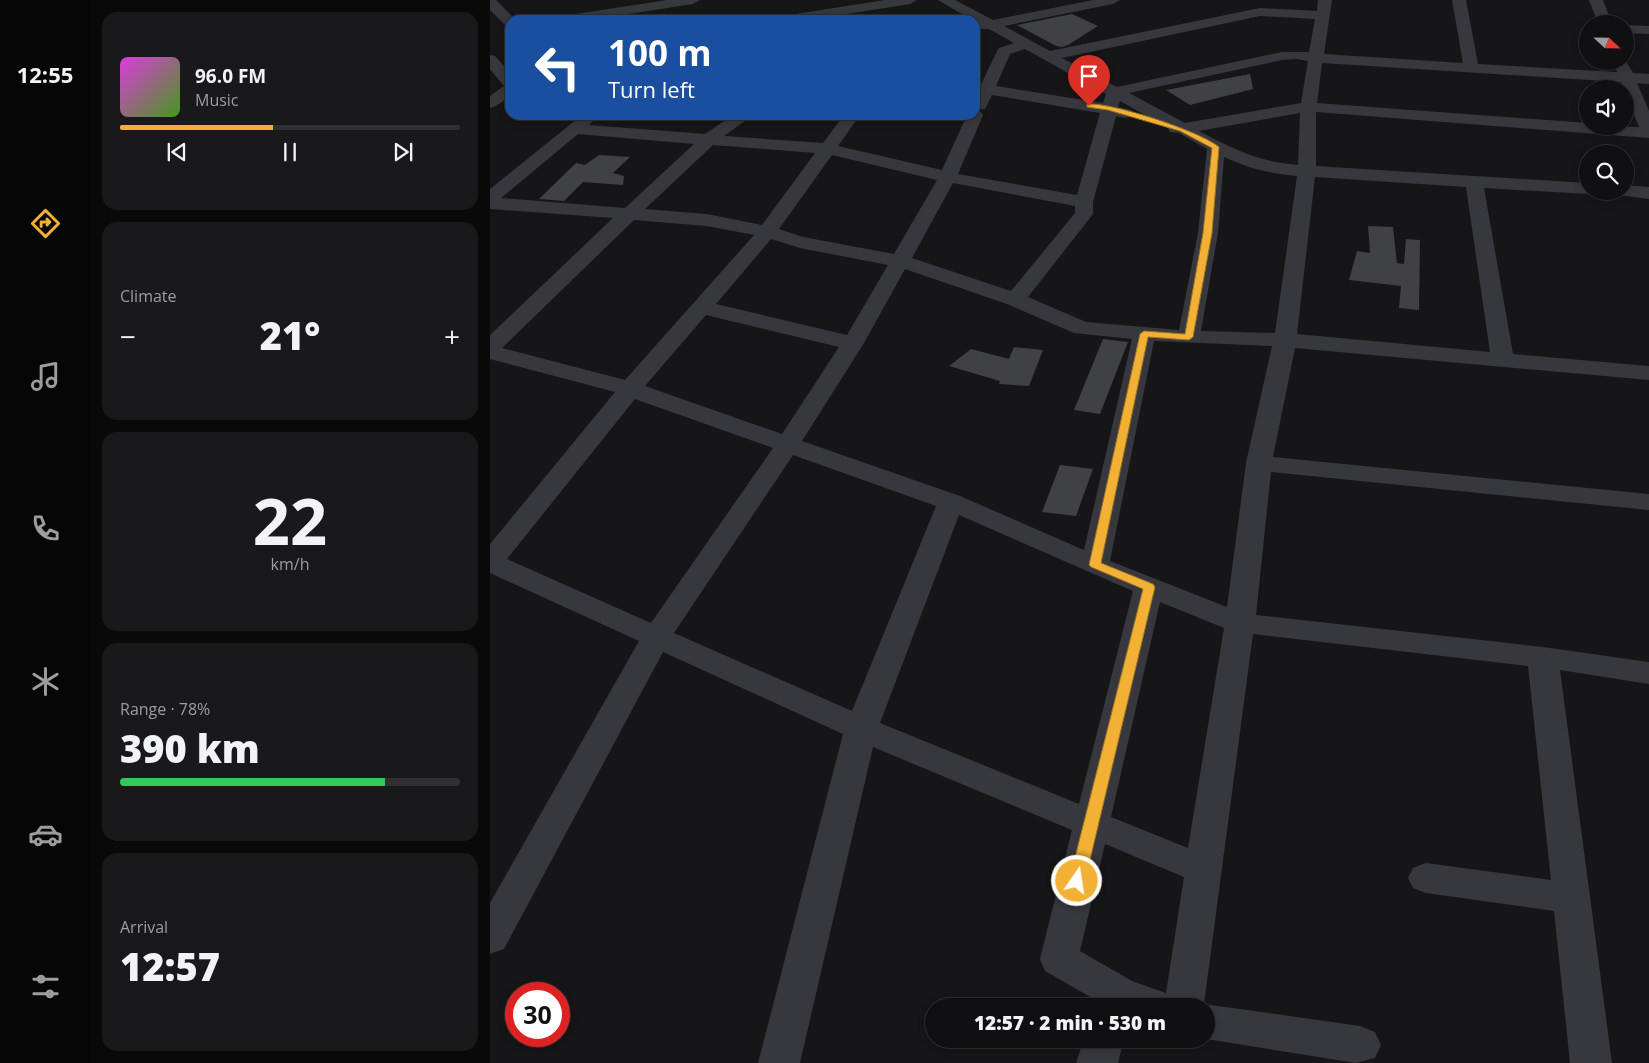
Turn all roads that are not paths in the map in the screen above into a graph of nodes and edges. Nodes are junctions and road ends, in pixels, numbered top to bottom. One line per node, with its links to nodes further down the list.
1 (910, 0): 12 (street)
2 (945, 0): 13 (street)
3 (1113, 0): 16 (street)
4 (1459, 0): 23 (street)
5 (1596, 0): 14 (street)
6 (490, 2): 15 (street)
7 (688, 4): 11 (street)
8 (1245, 4): 10 (street)
9 (1324, 7): 10 (street); 21 (street)
10 (1260, 12): 20 (street)
11 (603, 15)
12 (842, 15)
13 (967, 15)
14 (1602, 15)
15 (505, 17)
16 (983, 26): 19 (street)
17 (1634, 29): 18 (street)
18 (1649, 30)
19 (1028, 44): 20 (street); 28 (street)
20 (1048, 56): 30 (street)
21 (1317, 58): 23 (street); 30 (street); 33 (street)
22 (496, 64): 25 (street)
23 (1471, 67): 26 (street)
24 (1624, 70): 26 (street)
25 (505, 76)
26 (1627, 77): 27 (street); 41 (street)
27 (1649, 79)
28 (986, 89): 32 (street); 34 (street)
29 (505, 92): 31 (street)
30 (1114, 92): 34 (street); 40 (street)
31 (490, 103)
32 (980, 103)
33 (1308, 107): 40 (street); 41 (street); 45 (street)
34 (1108, 108): 40 (street); 52 (street)
35 (585, 120): 39 (street)
36 (735, 120): 42 (street)
37 (848, 120): 44 (street)
38 (973, 120): 46 (street)
39 (574, 129): 42 (street); 51 (street)
40 (1182, 129): 43 (street)
41 (1649, 132)
42 (710, 139): 44 (street); 54 (street)
43 (1216, 147): 45 (street); 60 (street)
44 (827, 149): 46 (street); 55 (street)
45 (1307, 171): 47 (street); 61 (street)
46 (948, 177): 52 (street); 56 (street)
47 (1474, 181): 48 (street); 65 (street)
48 (1579, 188)
49 (1634, 191): 50 (street)
50 (1649, 192)
51 (490, 198)
52 (1084, 202): 57 (street)
53 (490, 203): 54 (street)
54 (630, 213): 55 (street); 63 (street)
55 (767, 232): 56 (street); 58 (street)
56 (900, 261): 57 (street); 62 (street)
57 (1016, 299): 59 (street)
58 (701, 307): 62 (street); 67 (street)
59 (1144, 334): 60 (street); 73 (street)
60 (1189, 337): 61 (street)
61 (1285, 340): 65 (street); 69 (street)
62 (852, 343): 68 (street)
63 (490, 347)
64 (490, 352): 67 (street)
65 (1503, 361): 66 (street)
66 (1649, 373)
67 (630, 389): 68 (street); 72 (street)
68 (788, 444): 70 (street); 76 (street)
69 (1260, 463): 71 (street); 75 (street)
70 (951, 502): 73 (street); 79 (street)
71 (1649, 502)
72 (490, 562): 76 (street)
73 (1095, 565): 74 (street)
74 (1149, 587): 75 (street); 80 (street)
75 (1240, 623): 77 (street); 81 (street)
76 (657, 636): 79 (street); 84 (street)
77 (1543, 657): 78 (street); 83 (street)
78 (1649, 673)
79 (862, 729): 80 (street); 90 (street)
80 (1091, 823): 81 (street); 85 (street)
81 (1203, 869): 86 (street)
82 (1426, 878): 83 (street)
83 (1572, 898): 92 (street)
84 (490, 938)
85 (1122, 998)
86 (1185, 998)
87 (1215, 1022): 88 (street)
88 (1360, 1045)
89 (1101, 1048): 91 (street)
90 (787, 1061)
91 (1097, 1063)
92 (1592, 1063)

